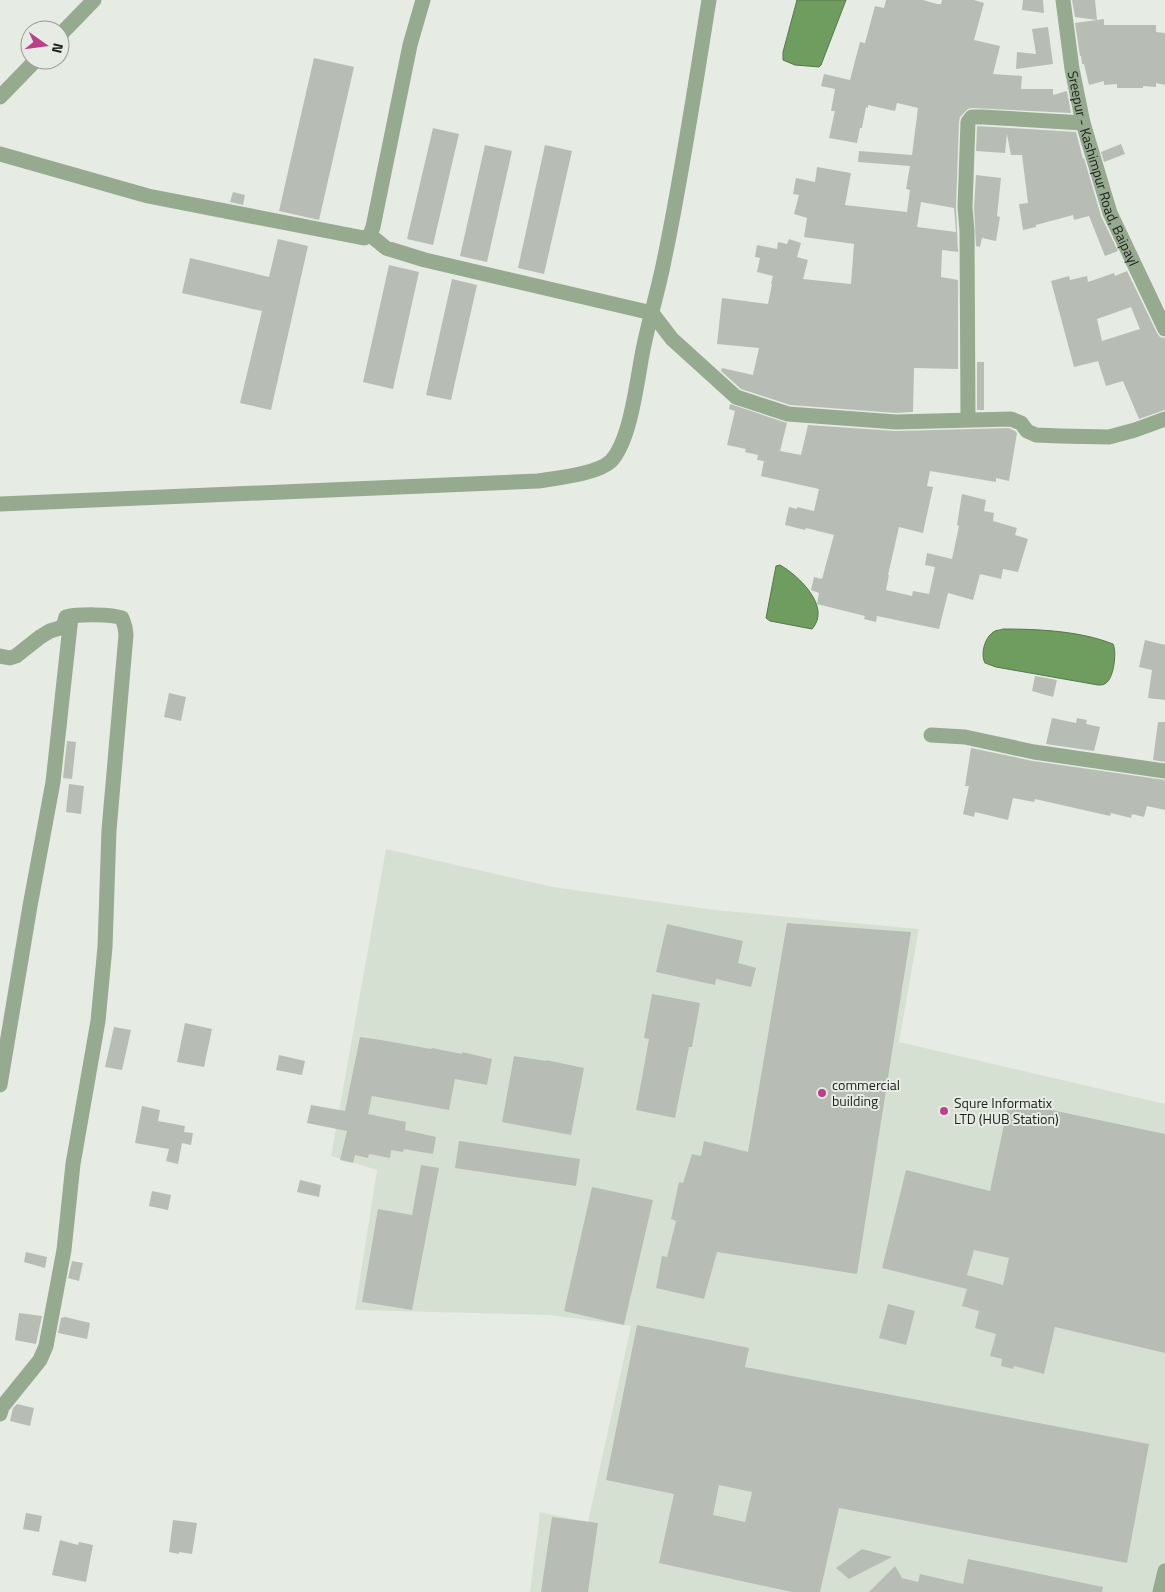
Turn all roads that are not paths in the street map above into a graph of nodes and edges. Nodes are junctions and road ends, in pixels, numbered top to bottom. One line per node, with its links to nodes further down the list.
1 (94, 0): 5 (street)
2 (423, 0): 10 (street)
3 (709, 0): 11 (street)
4 (1063, 0): 8 (street, Sreepur - Kashimpur Road, Baipayl)
5 (70, 25)
6 (26, 70): 7 (street)
7 (0, 97)
8 (1083, 124): 12 (street, Sreepur - Kashimpur Road, Baipayl); 13 (street)
9 (0, 154): 10 (street)
10 (370, 235): 11 (street)
11 (652, 313): 13 (street); 15 (street)
12 (1165, 328)
13 (968, 419): 14 (street)
14 (1165, 419)
15 (0, 504)
16 (71, 616): 17 (street); 20 (street); 21 (street)
17 (0, 656)
18 (931, 735): 19 (street)
19 (1165, 770)
20 (0, 1085)
21 (0, 1414)
22 (1165, 1571): 23 (street)
23 (1160, 1592)

